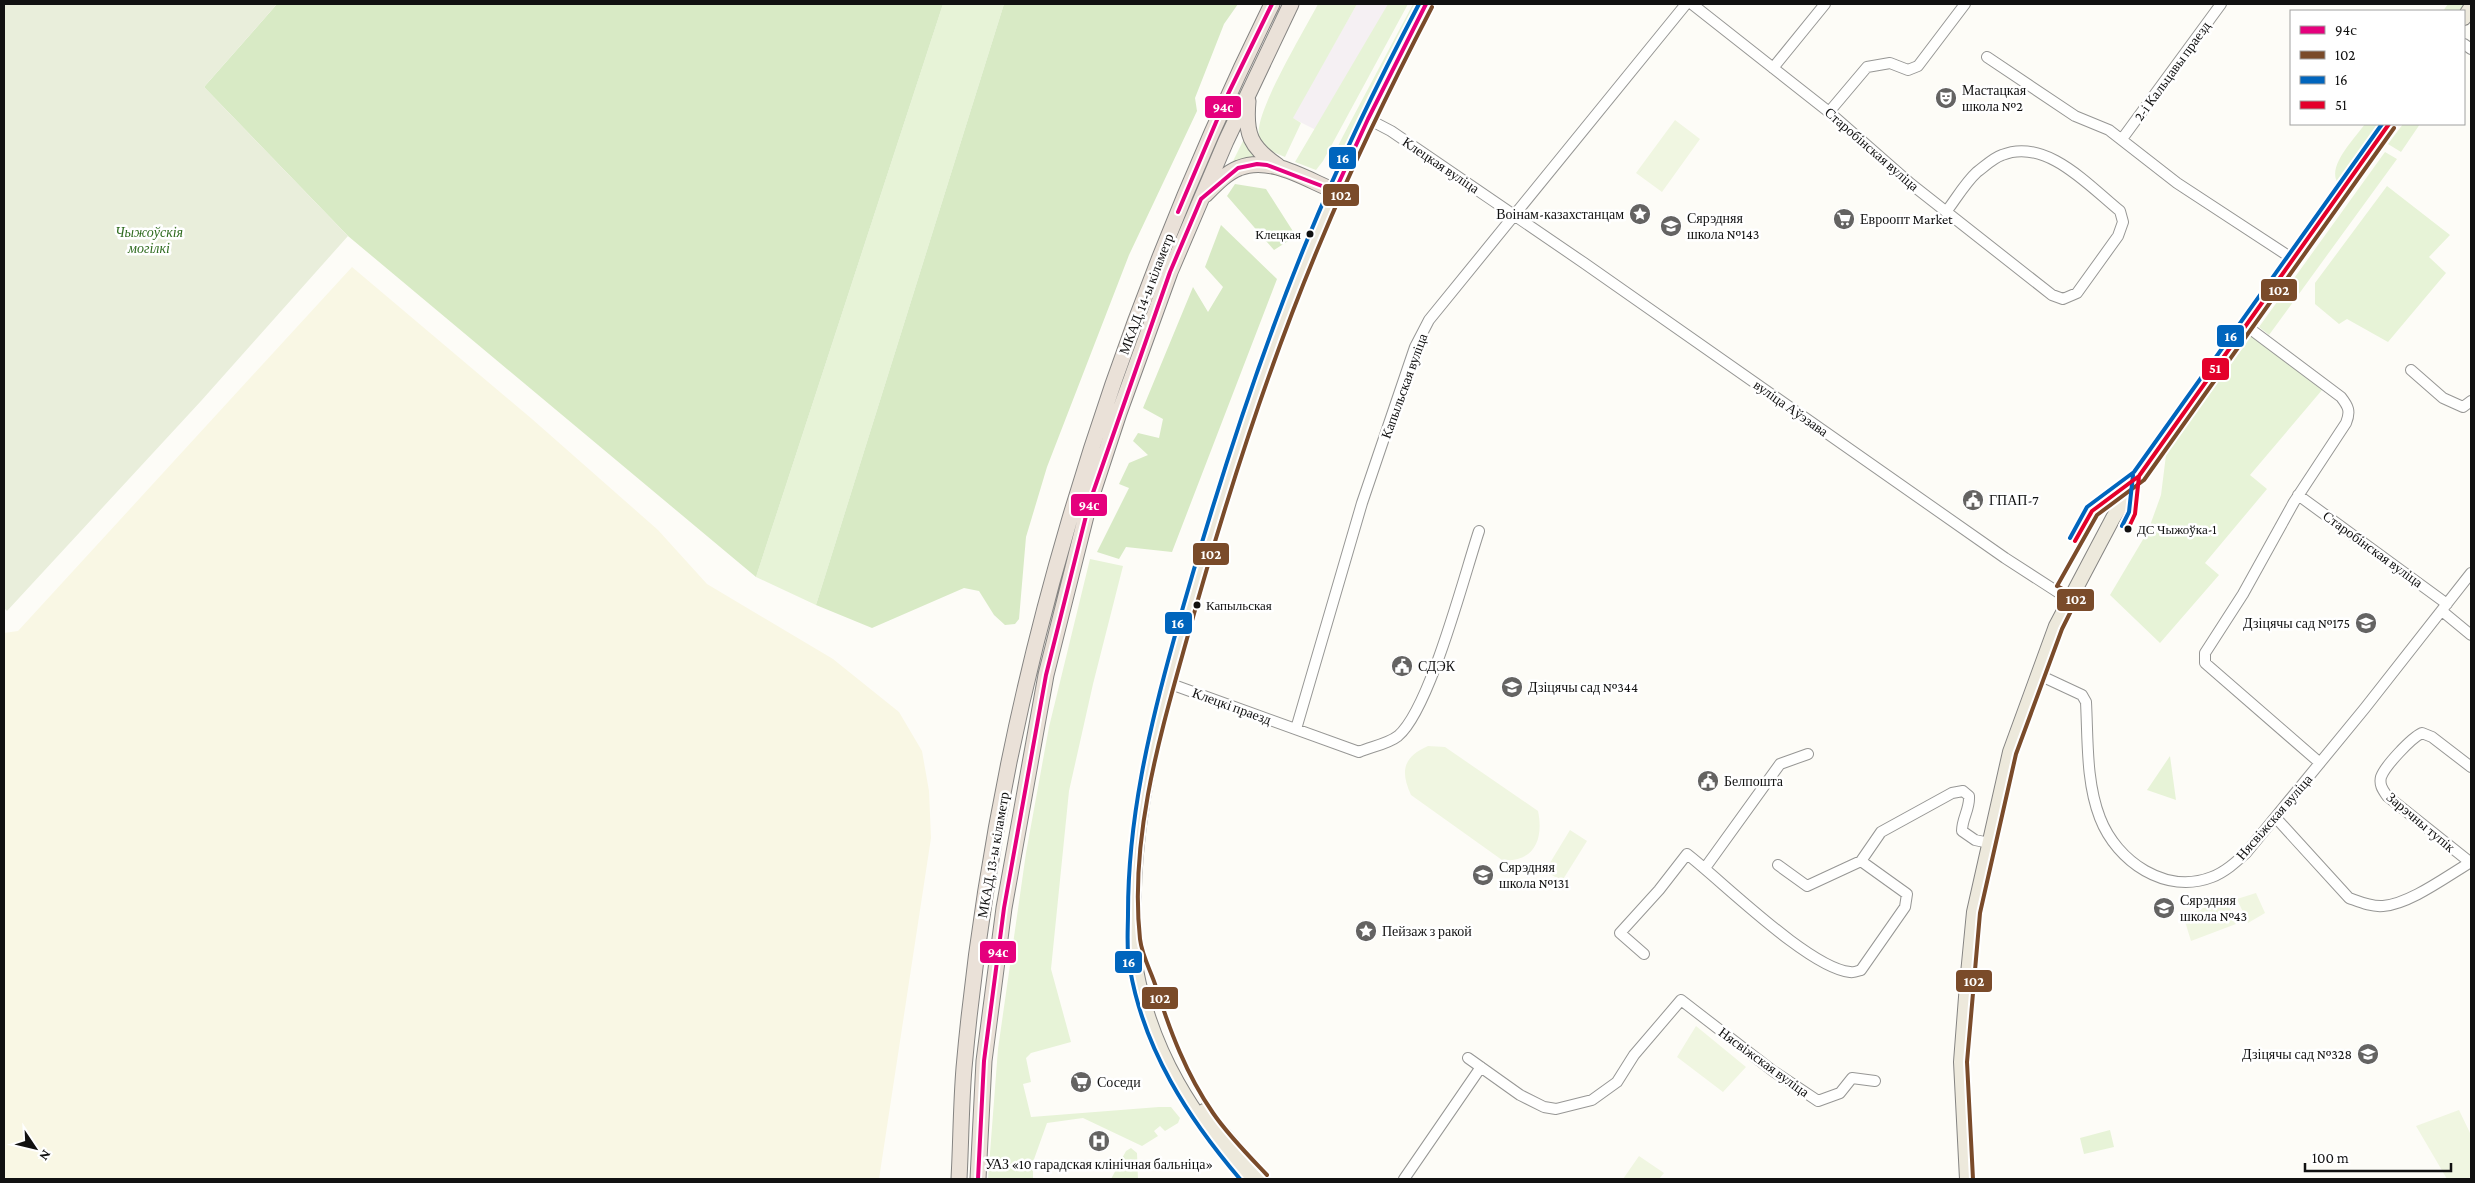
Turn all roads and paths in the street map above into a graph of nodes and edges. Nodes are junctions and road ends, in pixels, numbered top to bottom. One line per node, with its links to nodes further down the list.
1 (1272, 4): 28 (highway, МКАД, 14-ы кіламетр)
2 (1291, 4): 11 (highway, МКАД, 14-ы кіламетр)
3 (1426, 4): 13 (main road)
4 (1686, 4): 20 (street, Капыльская вуліца)
5 (1692, 4): 10 (street, Старобінская вуліца)
6 (1825, 4): 10 (street)
7 (1965, 4): 12 (street)
8 (2221, 4): 15 (street, 2-і Кальцавы праезд)
9 (1987, 57): 15 (street)
10 (1772, 68): 12 (street, Старобінская вуліца)
11 (1250, 91): 16 (highway); 18 (highway, МКАД, 14-ы кіламетр)
12 (1829, 112): 19 (street, Старобінская вуліца)
13 (1368, 119): 17 (main road); 20 (street, Клецкая вуліца)
14 (2388, 125): 21 (main road)
15 (2122, 139): 21 (street)
16 (1283, 170): 17 (highway); 18 (highway)
17 (1335, 192): 34 (main road)
18 (1201, 199): 29 (highway, МКАД, 14-ы кіламетр)
19 (1946, 212): 19 (street, Старобінская вуліца)
20 (1513, 214): 30 (street, вуліца Аўэзава); 35 (street, Капыльская вуліца)
21 (2292, 259): 22 (main road)
22 (2245, 325): 25 (street); 30 (main road)
23 (2411, 370): 24 (street)
24 (2467, 404)
25 (2298, 494): 31 (street, Старобінская вуліца); 37 (street)
26 (1479, 531): 35 (street, Клецкі праезд)
27 (2471, 573): 31 (street, Нясвіжская вуліца)
28 (1048, 594): 50 (highway, МКАД, 13-ы кіламетр)
29 (1065, 598): 51 (highway, МКАД, 13-ы кіламетр)
30 (2070, 600): 33 (main road)
31 (2444, 608): 32 (street, Старобінская вуліца); 37 (street, Нясвіжская вуліца)
32 (2471, 635)
33 (2037, 674): 39 (street, Нясвіжская вуліца); 40 (main road)
34 (1168, 683): 35 (street, Клецкі праезд); 45 (main road)
35 (1296, 729)
36 (1808, 754): 44 (street)
37 (2320, 762): 39 (street, Нясвіжская вуліца)
38 (2471, 767): 42 (street, Зарэчны тупік)
39 (2276, 818): 42 (street)
40 (1989, 843): 41 (street); 55 (main road)
41 (1861, 861): 43 (street); 44 (street)
42 (2471, 862)
43 (1778, 865)
44 (1705, 868): 46 (street)
45 (1134, 945): 52 (main road); 53 (main road)
46 (1644, 954)
47 (1468, 1058): 48 (street)
48 (1481, 1067): 49 (street, Нясвіжская вуліца); 54 (street)
49 (1875, 1081)
50 (959, 1179)
51 (978, 1179)
52 (1248, 1179)
53 (1262, 1179)
54 (1404, 1179)
55 (1967, 1179)

